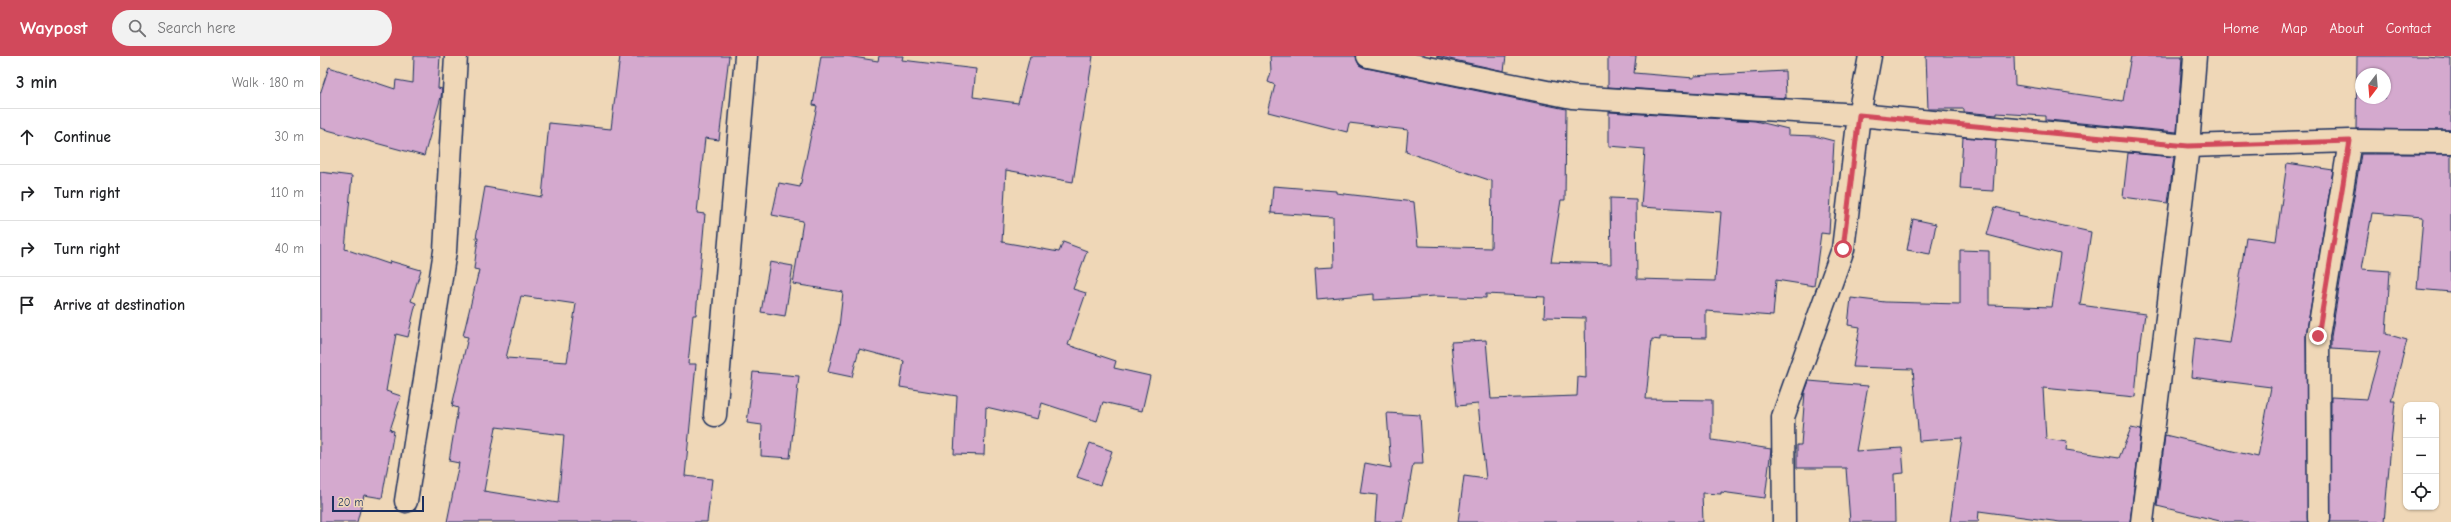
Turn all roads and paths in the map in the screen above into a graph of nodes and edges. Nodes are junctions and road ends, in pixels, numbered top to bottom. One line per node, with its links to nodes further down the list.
1 (456, 56): 11 (street)
2 (746, 56): 10 (street)
3 (1368, 56): 6 (street)
4 (1870, 56): 6 (street)
5 (2195, 56): 9 (street)
6 (1859, 115): 9 (street); 13 (street)
7 (2350, 141): 8 (street); 9 (street); 12 (street)
8 (2451, 142)
9 (2188, 146): 14 (street)
10 (715, 415)
11 (406, 501)
12 (2319, 518)
13 (1784, 522)
14 (2142, 522)

